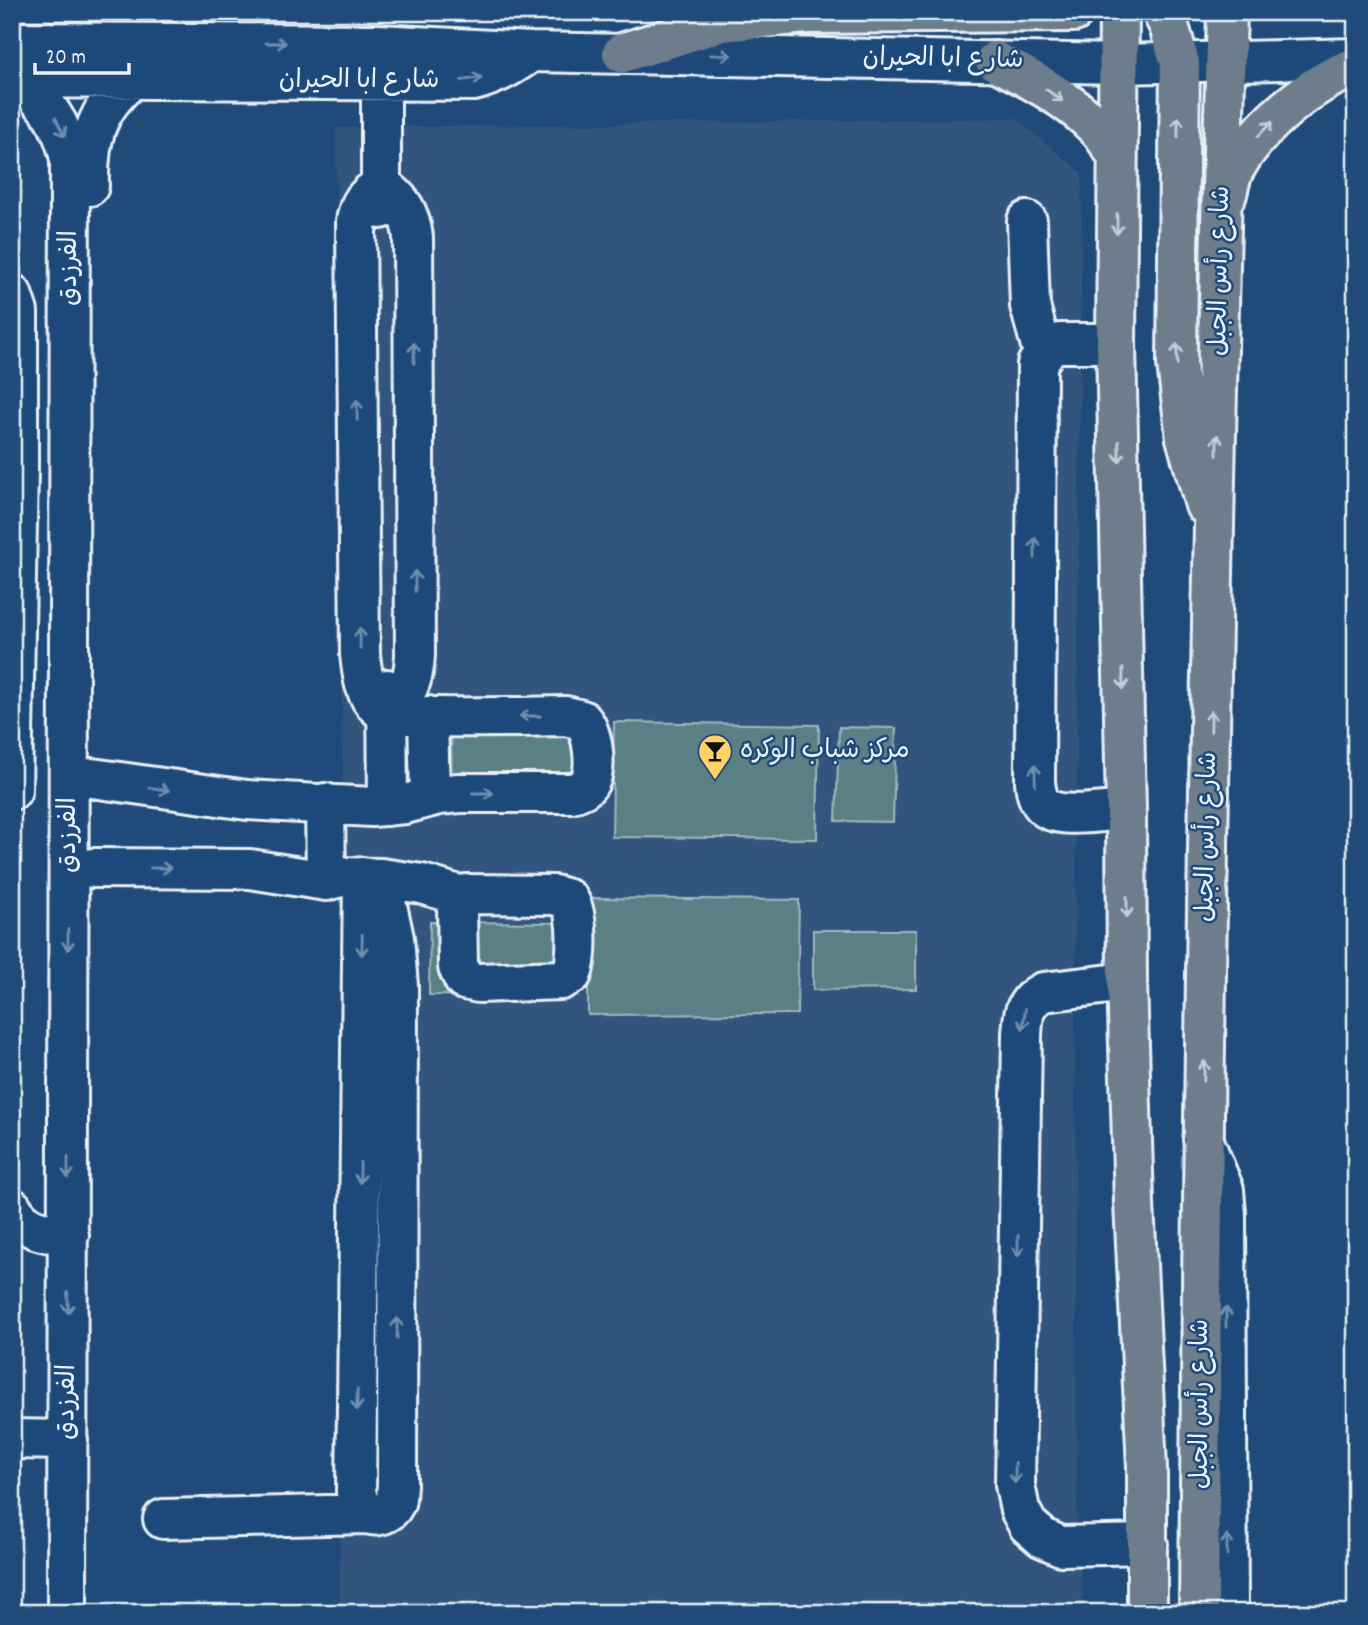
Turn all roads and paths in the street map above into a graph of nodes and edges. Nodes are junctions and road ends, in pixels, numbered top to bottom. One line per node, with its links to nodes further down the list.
1 (1074, 12): 6 (main road)
2 (1119, 12): 11 (main road, شارع رأس الجبل)
3 (1226, 12): 4 (main road); 9 (main road, شارع رأس الجبل)
4 (1172, 18): 9 (main road); 10 (main road); 11 (main road)
5 (531, 52): 6 (street, شارع ابا الحيران); 12 (street, شارع ابا الحيران, one-way to 5); 15 (street, شارع ابا الحيران, one-way to 5)
6 (622, 53): 8 (street, شارع ابا الحيران, one-way to 8)
7 (1356, 58): 9 (street, شارع ابا الحيران)
8 (995, 61): 11 (street, شارع ابا الحيران); 16 (main road, one-way to 16)
9 (1226, 62): 10 (street, شارع ابا الحيران); 17 (main road, شارع رأس الجبل)
10 (1180, 63): 11 (street, شارع ابا الحيران); 26 (main road, one-way to 10)
11 (1120, 64): 16 (main road, شارع رأس الجبل)
12 (13, 66): 14 (street, شارع ابا الحيران); 23 (street, الفرزدق, one-way to 23)
13 (1356, 67): 17 (main road, one-way to 13)
14 (132, 79): 15 (street, شارع ابا الحيران); 30 (street, الفرزدق)
15 (381, 81): 27 (street, one-way to 15)
16 (1117, 156): 20 (main road, شارع رأس الجبل, one-way to 20)
17 (1222, 209): 26 (main road, شارع رأس الجبل, one-way to 17)
18 (1027, 221): 21 (street)
19 (12, 294): 22 (street)
20 (1116, 343): 21 (street); 35 (main road, شارع رأس الجبل, one-way to 35)
21 (1043, 353): 35 (street, one-way to 21)
22 (18, 362): 23 (street); 24 (street)
23 (70, 362): 25 (street, الفرزدق)
24 (18, 470): 25 (street); 29 (street)
25 (69, 470): 42 (street, الفرزدق, one-way to 42)
26 (1215, 541): 40 (main road, شارع رأس الجبل, one-way to 26)
27 (387, 712): 28 (street); 34 (street)
28 (428, 716): 32 (street); 32 (street, one-way to 28)
29 (13, 760): 31 (street)
30 (92, 778): 33 (street, one-way to 33); 36 (street, الفرزدق)
31 (12, 790)
32 (430, 797): 34 (street)
33 (325, 803): 34 (street); 37 (street)
34 (388, 806)
35 (1126, 810): 39 (main road, شارع رأس الجبل, one-way to 39)
36 (93, 868): 37 (street, one-way to 37); 49 (street, الفرزدق)
37 (353, 879): 38 (street); 45 (street)
38 (462, 896)
39 (1127, 982): 46 (main road, شارع رأس الجبل); 46 (street, one-way to 46)
40 (1203, 1139): 50 (main road, شارع رأس الجبل); 51 (street, one-way to 40)
41 (12, 1208): 42 (street)
42 (69, 1235): 44 (street, الفرزدق, one-way to 44)
43 (12, 1439): 44 (street)
44 (68, 1440): 48 (street, الفرزدق)
45 (163, 1519)
46 (1148, 1544): 47 (main road, شارع رأس الجبل)
47 (1144, 1608)
48 (68, 1613)
49 (90, 1613)
50 (1199, 1613)
51 (1228, 1613)

